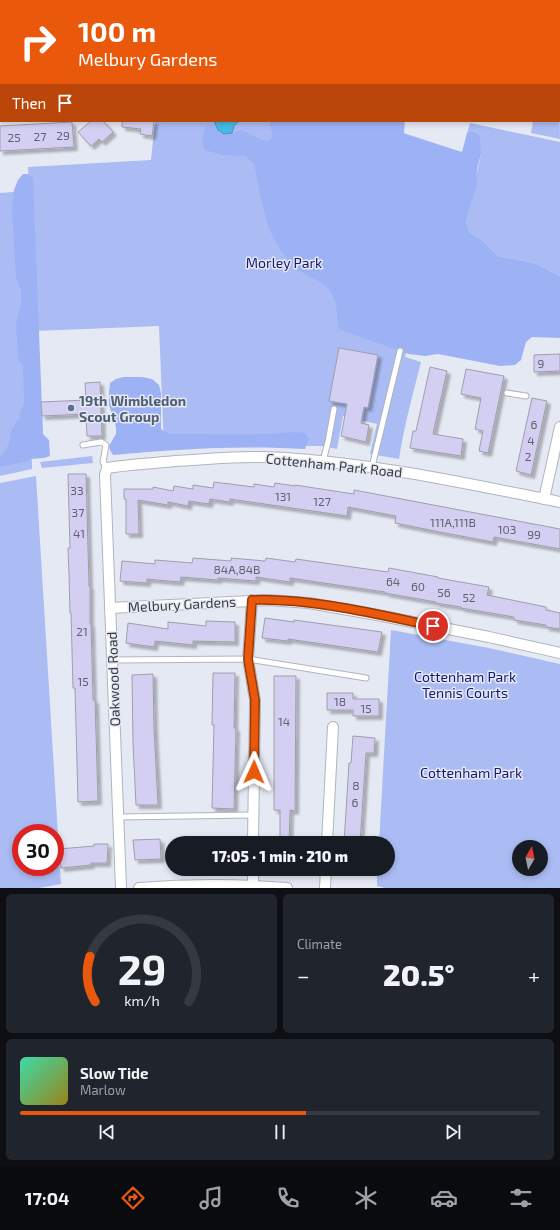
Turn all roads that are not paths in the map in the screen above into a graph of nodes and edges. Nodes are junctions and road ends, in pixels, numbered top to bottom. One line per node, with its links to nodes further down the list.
1 (400, 351): 8 (lane)
2 (507, 393): 3 (lane)
3 (526, 396)
4 (334, 409): 7 (lane)
5 (560, 427): 10 (street)
6 (83, 445): 9 (lane)
7 (323, 461): 8 (street, Cottenham Park Road); 9 (street, Cottenham Park Road)
8 (372, 467): 10 (street, Cottenham Park Road)
9 (107, 469): 13 (street, Oakwood Road)
10 (544, 499): 11 (street, Cottenham Park Road)
11 (560, 502)
12 (252, 600): 13 (street, Melbury Gardens); 14 (street, Melbury Gardens); 15 (street)
13 (110, 608): 16 (street, Oakwood Road)
14 (560, 653)
15 (248, 659): 16 (lane); 17 (lane); 19 (street)
16 (112, 660): 20 (street, Oakwood Road)
17 (366, 678)
18 (333, 727): 22 (street)
19 (253, 815): 20 (lane); 21 (street)
20 (118, 817): 26 (street, Oakwood Road)
21 (253, 836)
22 (327, 836)
23 (253, 876): 25 (street)
24 (326, 876): 29 (street)
25 (253, 885): 27 (street); 28 (street)
26 (121, 888)
27 (139, 888)
28 (287, 888)
29 (325, 888)

